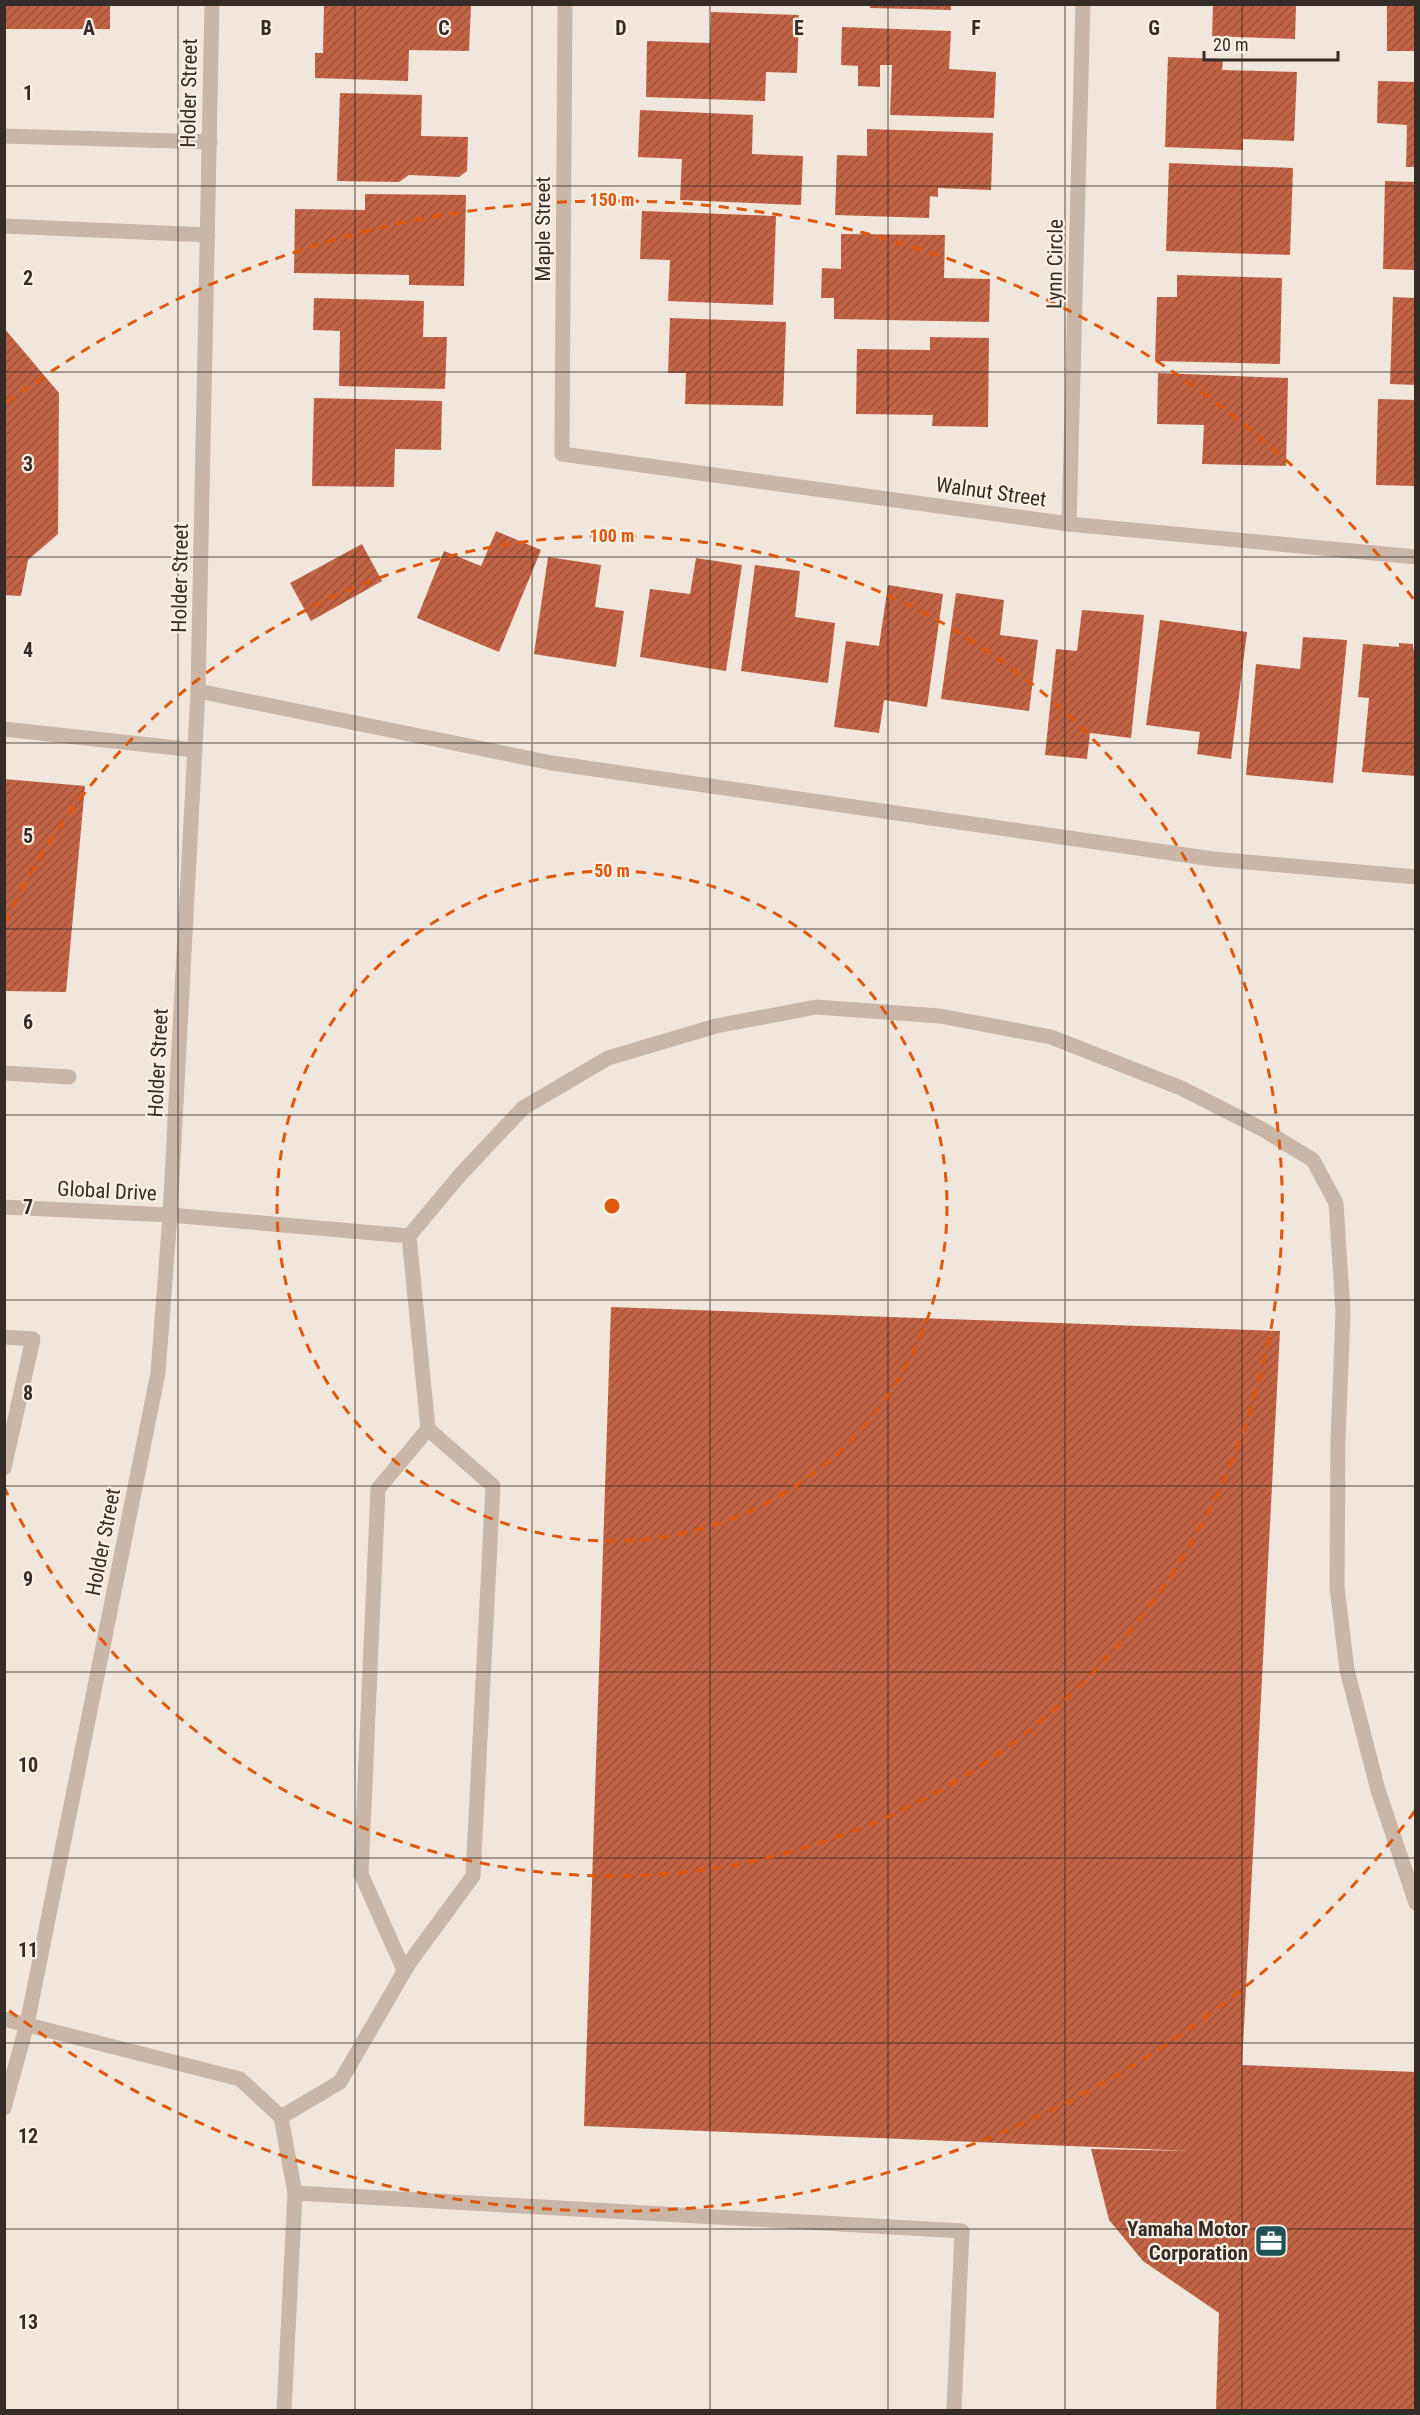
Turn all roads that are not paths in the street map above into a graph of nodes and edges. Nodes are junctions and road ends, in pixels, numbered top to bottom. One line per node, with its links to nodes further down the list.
1 (212, 4): 5 (street, Holder Street)
2 (565, 4): 8 (street, Maple Street)
3 (1083, 4): 9 (street, Lynn Circle)
4 (4, 136): 5 (street)
5 (210, 142): 7 (street, Holder Street)
6 (4, 226): 7 (street)
7 (208, 234): 11 (street, Holder Street)
8 (562, 454): 9 (street, Walnut Street)
9 (1069, 524): 10 (street, Walnut Street)
10 (1416, 557)
11 (198, 691): 13 (street, Holder Street); 14 (street)
12 (4, 729): 13 (street)
13 (195, 750): 18 (street, Holder Street)
14 (1416, 877)
15 (4, 1073): 16 (street)
16 (69, 1077)
17 (4, 1207): 18 (street, Global Drive)
18 (171, 1215): 19 (street, Global Drive); 26 (street, Holder Street)
19 (409, 1236): 21 (street); 23 (street)
20 (4, 1337): 22 (street)
21 (428, 1429): 24 (street); 24 (street)
22 (4, 1468)
23 (1416, 1903)
24 (408, 1965): 28 (street)
25 (4, 2019): 26 (street)
26 (27, 2024): 27 (street, Holder Street); 28 (street)
27 (4, 2108)
28 (281, 2117): 29 (street)
29 (295, 2193): 30 (street); 31 (street)
30 (284, 2410)
31 (954, 2410)

